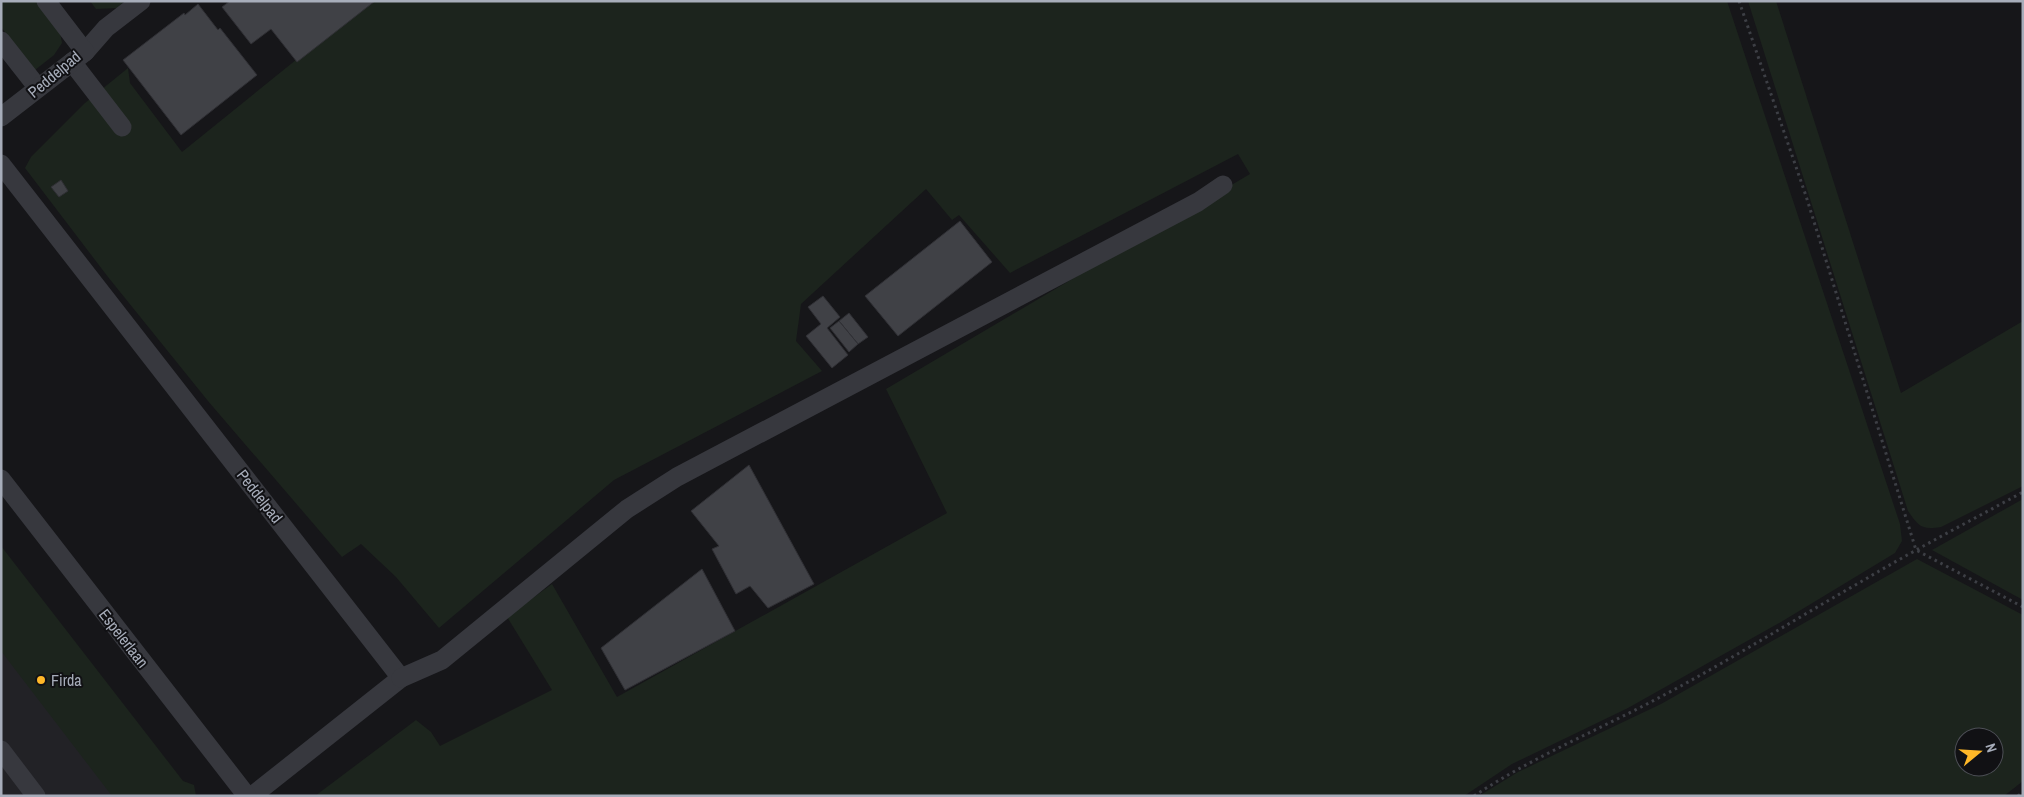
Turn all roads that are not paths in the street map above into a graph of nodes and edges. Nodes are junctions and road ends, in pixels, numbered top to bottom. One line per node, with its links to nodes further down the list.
1 (46, 1): 4 (lane, Peddelpad)
2 (141, 1): 4 (lane)
3 (1, 41): 5 (lane)
4 (79, 57): 5 (lane, Peddelpad); 7 (lane)
5 (38, 88): 6 (lane, Peddelpad)
6 (1, 117)
7 (122, 127)
8 (1, 164): 11 (lane, Peddelpad)
9 (1223, 185): 11 (lane)
10 (1, 479): 14 (lane, Espelerlaan)
11 (401, 678): 15 (lane)
12 (1, 750): 13 (lane)
13 (36, 796)
14 (247, 796)
15 (252, 796)

